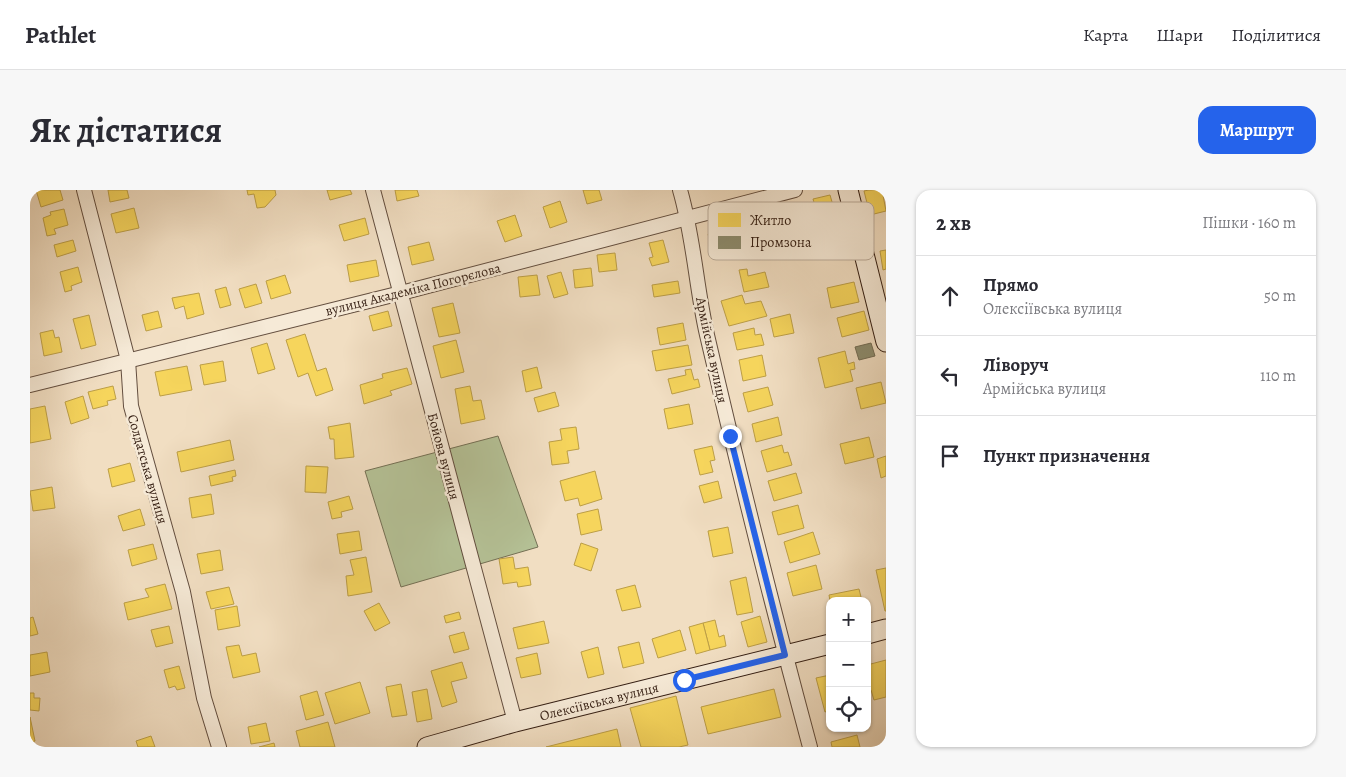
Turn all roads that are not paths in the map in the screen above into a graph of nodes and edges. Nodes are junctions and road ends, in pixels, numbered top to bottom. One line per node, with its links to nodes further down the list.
1 (84, 190): 11 (street, Солдатська вулиця)
2 (373, 190): 9 (street, Бойова вулиця)
3 (680, 190): 7 (street, Армійська вулиця)
4 (795, 190): 5 (street, вулиця Академіка Погорєлова)
5 (747, 202)
6 (708, 212): 7 (street, вулиця Академіка Погорєлова)
7 (688, 217): 9 (street, вулиця Академіка Погорєлова); 16 (street, Армійська вулиця)
8 (866, 260): 10 (street)
9 (401, 293): 11 (street, вулиця Академіка Погорєлова); 17 (street, Бойова вулиця)
10 (886, 342)
11 (128, 360): 12 (street, вулиця Академіка Погорєлова); 18 (street, Солдатська вулиця)
12 (30, 385)
13 (886, 630): 14 (street)
14 (871, 633)
15 (826, 645): 16 (street, Олексіївська вулиця)
16 (785, 655): 17 (street, Олексіївська вулиця); 20 (street, Армійська вулиця)
17 (515, 722): 19 (street, Олексіївська вулиця)
18 (219, 747)
19 (427, 747)
20 (810, 747)

